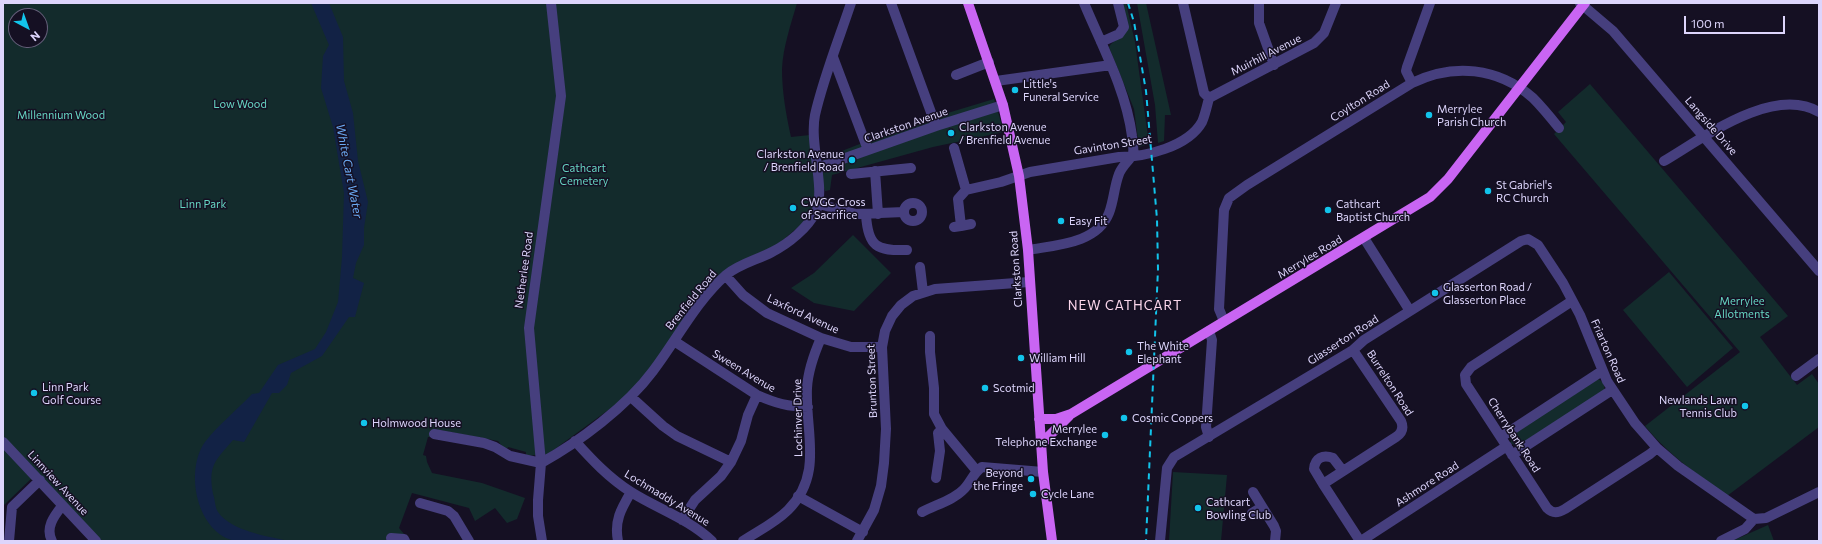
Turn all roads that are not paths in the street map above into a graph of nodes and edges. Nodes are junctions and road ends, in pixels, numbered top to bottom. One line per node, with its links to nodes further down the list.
1 (550, 3): 80 (street, Netherlee Road)
2 (851, 3): 13 (street)
3 (891, 3): 24 (street)
4 (968, 3): 14 (main road, Clarkston Road)
5 (1084, 3): 12 (street)
6 (1118, 3): 12 (street)
7 (1183, 3): 21 (street)
8 (1259, 3): 16 (street)
9 (1336, 3): 16 (street, Muirhill Avenue)
10 (1430, 3): 19 (street)
11 (1583, 4): 20 (main road, Merrylee Road); 26 (street, Langside Drive)
12 (1101, 42): 15 (street)
13 (833, 57): 28 (street); 31 (street)
14 (989, 62): 17 (street); 18 (main road, Clarkston Road)
15 (1111, 64): 18 (street); 29 (street)
16 (1274, 65): 21 (street, Muirhill Avenue)
17 (956, 74)
18 (996, 81): 22 (main road, Clarkston Road)
19 (1412, 83): 20 (street, Coylton Road); 53 (street, Coylton Road)
20 (1518, 87): 25 (street, Coylton Road); 42 (main road, Merrylee Road)
21 (1209, 98): 29 (street, Gavinton Street)
22 (1004, 105): 24 (street, Clarkston Avenue); 35 (main road, Clarkston Road)
23 (1819, 112): 26 (street)
24 (936, 126): 28 (street, Clarkston Avenue)
25 (1559, 128)
26 (1705, 137): 30 (street); 47 (street, Langside Drive)
27 (954, 148): 36 (street)
28 (868, 150): 31 (street, Clarkston Avenue)
29 (1132, 157): 35 (street, Gavinton Street); 45 (street)
30 (1664, 162)
31 (817, 168): 37 (street)
32 (911, 168): 33 (street)
33 (875, 171): 34 (street); 39 (street)
34 (852, 174)
35 (1019, 176): 36 (street, Gavinton Street); 45 (main road, Clarkston Road)
36 (966, 190): 41 (street)
37 (819, 204): 40 (street); 48 (street, Brenfield Road)
38 (904, 212): 39 (street)
39 (878, 214): 40 (street)
40 (866, 215): 44 (street)
41 (962, 226)
42 (1364, 238): 52 (street); 53 (main road, Merrylee Road)
43 (1530, 240): 51 (street, Friarton Road); 52 (street, Glasserton Road)
44 (907, 250)
45 (1028, 250): 49 (main road, Clarkston Road)
46 (920, 267): 50 (street)
47 (1819, 271)
48 (726, 276): 56 (street, Laxford Avenue); 57 (street, Brenfield Road)
49 (1029, 282): 50 (street, Brunton Street); 68 (main road, Clarkston Road)
50 (923, 292): 58 (street, Brunton Street)
51 (1572, 301): 61 (street, Friarton Road); 72 (street, Cherrybank Road)
52 (1410, 311): 59 (street, Glasserton Road)
53 (1224, 322): 54 (main road, Merrylee Road)
54 (1208, 331): 67 (main road, Merrylee Road); 71 (street)
55 (930, 336): 69 (street)
56 (821, 338): 58 (street, Laxford Avenue); 66 (street, Lochinver Drive)
57 (674, 341): 64 (street, Sween Avenue); 65 (street, Brenfield Road)
58 (882, 347): 98 (street, Brunton Street)
59 (1353, 350): 71 (street, Glasserton Road); 82 (street, Burrelton Road)
60 (1819, 359): 62 (street)
61 (1602, 371): 63 (street, Friarton Road); 72 (street)
62 (1796, 376)
63 (1612, 390): 77 (street, Friarton Road); 78 (street)
64 (757, 395): 66 (street, Sween Avenue); 79 (street)
65 (631, 397): 73 (street, Brenfield Road); 79 (street)
66 (808, 407): 90 (street, Lochinver Drive)
67 (1068, 417): 68 (main road, Merrylee Road); 75 (main road, Merrylee Road)
68 (1039, 424): 75 (main road, Clarkston Road)
69 (942, 429): 81 (street); 84 (street)
70 (434, 434): 80 (street)
71 (1210, 437): 111 (street, Glasserton Road)
72 (1501, 437): 76 (street, Cherrybank Road)
73 (575, 441): 80 (street, Brenfield Road); 87 (street, Lochmaddy Avenue)
74 (3, 442): 85 (street, Linnview Avenue)
75 (1041, 446): 83 (main road, Clarkston Road)
76 (1506, 446): 78 (street, Cherrybank Road); 113 (street, Ashmore Road)
77 (1656, 448): 78 (street, Cherrybank Road); 96 (street, Friarton Road)
78 (1512, 455)
79 (731, 462): 97 (street)
80 (541, 463): 105 (street, Netherlee Road)
81 (976, 470): 83 (street); 94 (street)
82 (1343, 471): 86 (street, Burrelton Road); 86 (street)
83 (1042, 472): 110 (main road, Clarkston Road)
84 (936, 478)
85 (40, 480): 92 (street, Linnview Avenue); 100 (street)
86 (1323, 484): 113 (street)
87 (631, 492): 97 (street, Lochmaddy Avenue); 106 (street)
88 (1253, 492): 93 (street)
89 (1819, 492): 96 (street)
90 (798, 496): 98 (street); 108 (street, Lochinver Drive)
91 (420, 503): 104 (street)
92 (62, 506): 101 (street); 102 (street, Linnview Avenue)
93 (1262, 507): 95 (street); 112 (street)
94 (922, 512)
95 (1252, 513)
96 (1754, 519): 114 (street)
97 (682, 520): 107 (street, Lochmaddy Avenue)
98 (863, 532): 109 (street, Brunton Street)
99 (390, 538): 103 (street)
100 (9, 541)
101 (52, 541)
102 (96, 541)
103 (405, 541)
104 (469, 541)
105 (542, 541)
106 (618, 541)
107 (712, 541)
108 (743, 541)
109 (857, 541)
110 (1052, 541)
111 (1160, 541)
112 (1275, 541)
113 (1360, 541)
114 (1721, 541)

